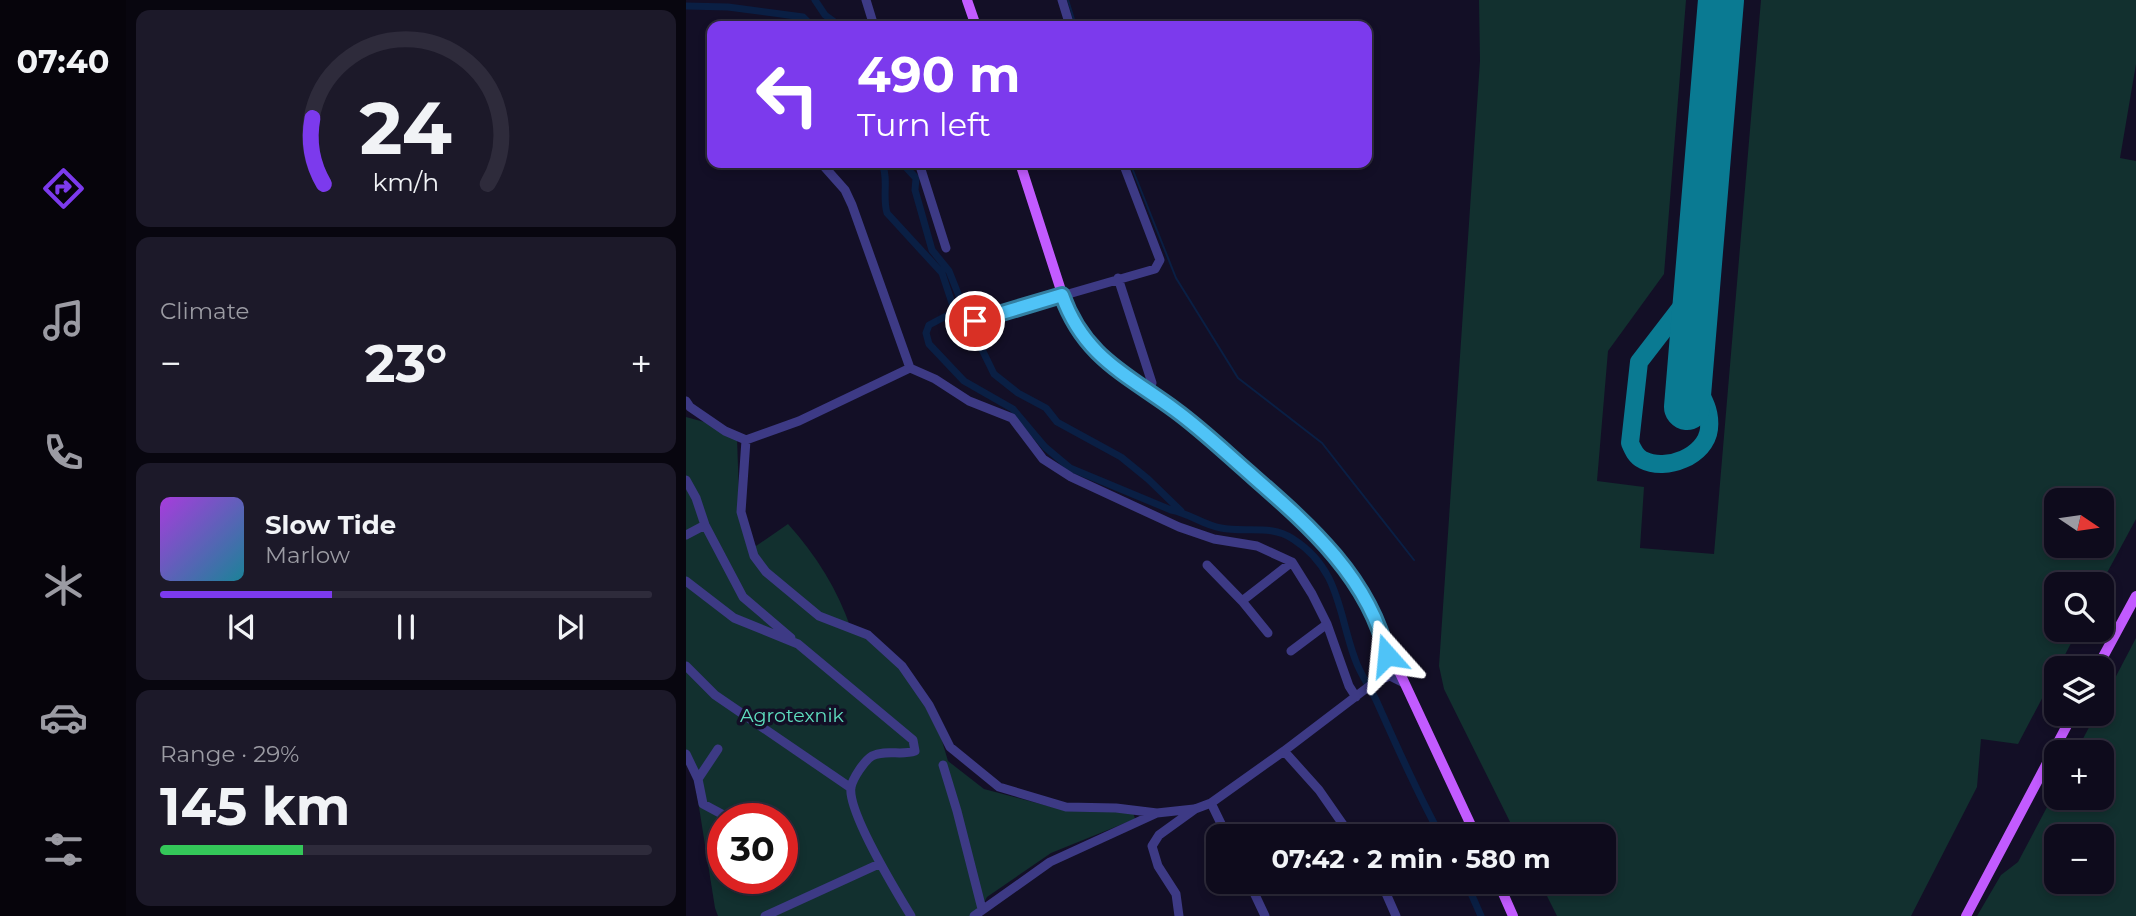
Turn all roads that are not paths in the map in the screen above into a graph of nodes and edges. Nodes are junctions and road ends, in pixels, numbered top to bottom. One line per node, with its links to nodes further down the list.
1 (866, 0): 4 (street)
2 (967, 0): 5 (main road)
3 (1062, 0): 6 (street)
4 (872, 21)
5 (974, 21)
6 (1068, 21)
7 (825, 168): 15 (street)
8 (921, 168): 11 (street)
9 (1022, 168): 13 (main road)
10 (1125, 168): 12 (street)
11 (946, 248)
12 (1118, 278): 13 (street); 16 (street)
13 (1062, 295): 14 (street); 16 (main road)
14 (975, 321)
15 (910, 368): 18 (street); 22 (street)
16 (1148, 391): 29 (main road)
17 (686, 401): 18 (street)
18 (746, 440): 47 (street)
19 (686, 480): 20 (street)
20 (705, 525): 21 (street); 30 (street)
21 (686, 535)
22 (1292, 562): 26 (street); 27 (street)
23 (1207, 565): 26 (street)
24 (686, 581): 30 (street)
25 (2136, 596): 32 (main road)
26 (1242, 601): 28 (street)
27 (1327, 624): 31 (street); 36 (street)
28 (1268, 633)
29 (1383, 637): 34 (street); 35 (main road)
30 (798, 644): 43 (street)
31 (1291, 651)
32 (2104, 656)
33 (686, 667): 43 (street)
34 (1376, 681): 35 (street); 36 (street)
35 (1406, 687): 50 (main road)
36 (1359, 695): 39 (street)
37 (2067, 726): 63 (main road)
38 (718, 749): 42 (street)
39 (1284, 751): 44 (street); 49 (street)
40 (686, 754): 42 (street)
41 (943, 765): 55 (street)
42 (698, 779): 45 (street)
43 (851, 788): 51 (street)
44 (1211, 803): 46 (street); 48 (street)
45 (707, 806)
46 (1195, 809): 47 (street); 59 (street)
47 (1157, 813): 55 (street)
48 (1221, 824)
49 (1343, 824)
50 (1470, 824)
51 (879, 864): 56 (street); 57 (street)
52 (1255, 894): 60 (street)
53 (1386, 894): 61 (street)
54 (1503, 894): 62 (main road)
55 (982, 909): 58 (street)
56 (765, 916)
57 (911, 916)
58 (974, 916)
59 (1179, 916)
60 (1265, 916)
61 (1396, 916)
62 (1513, 916)
63 (1966, 916)

